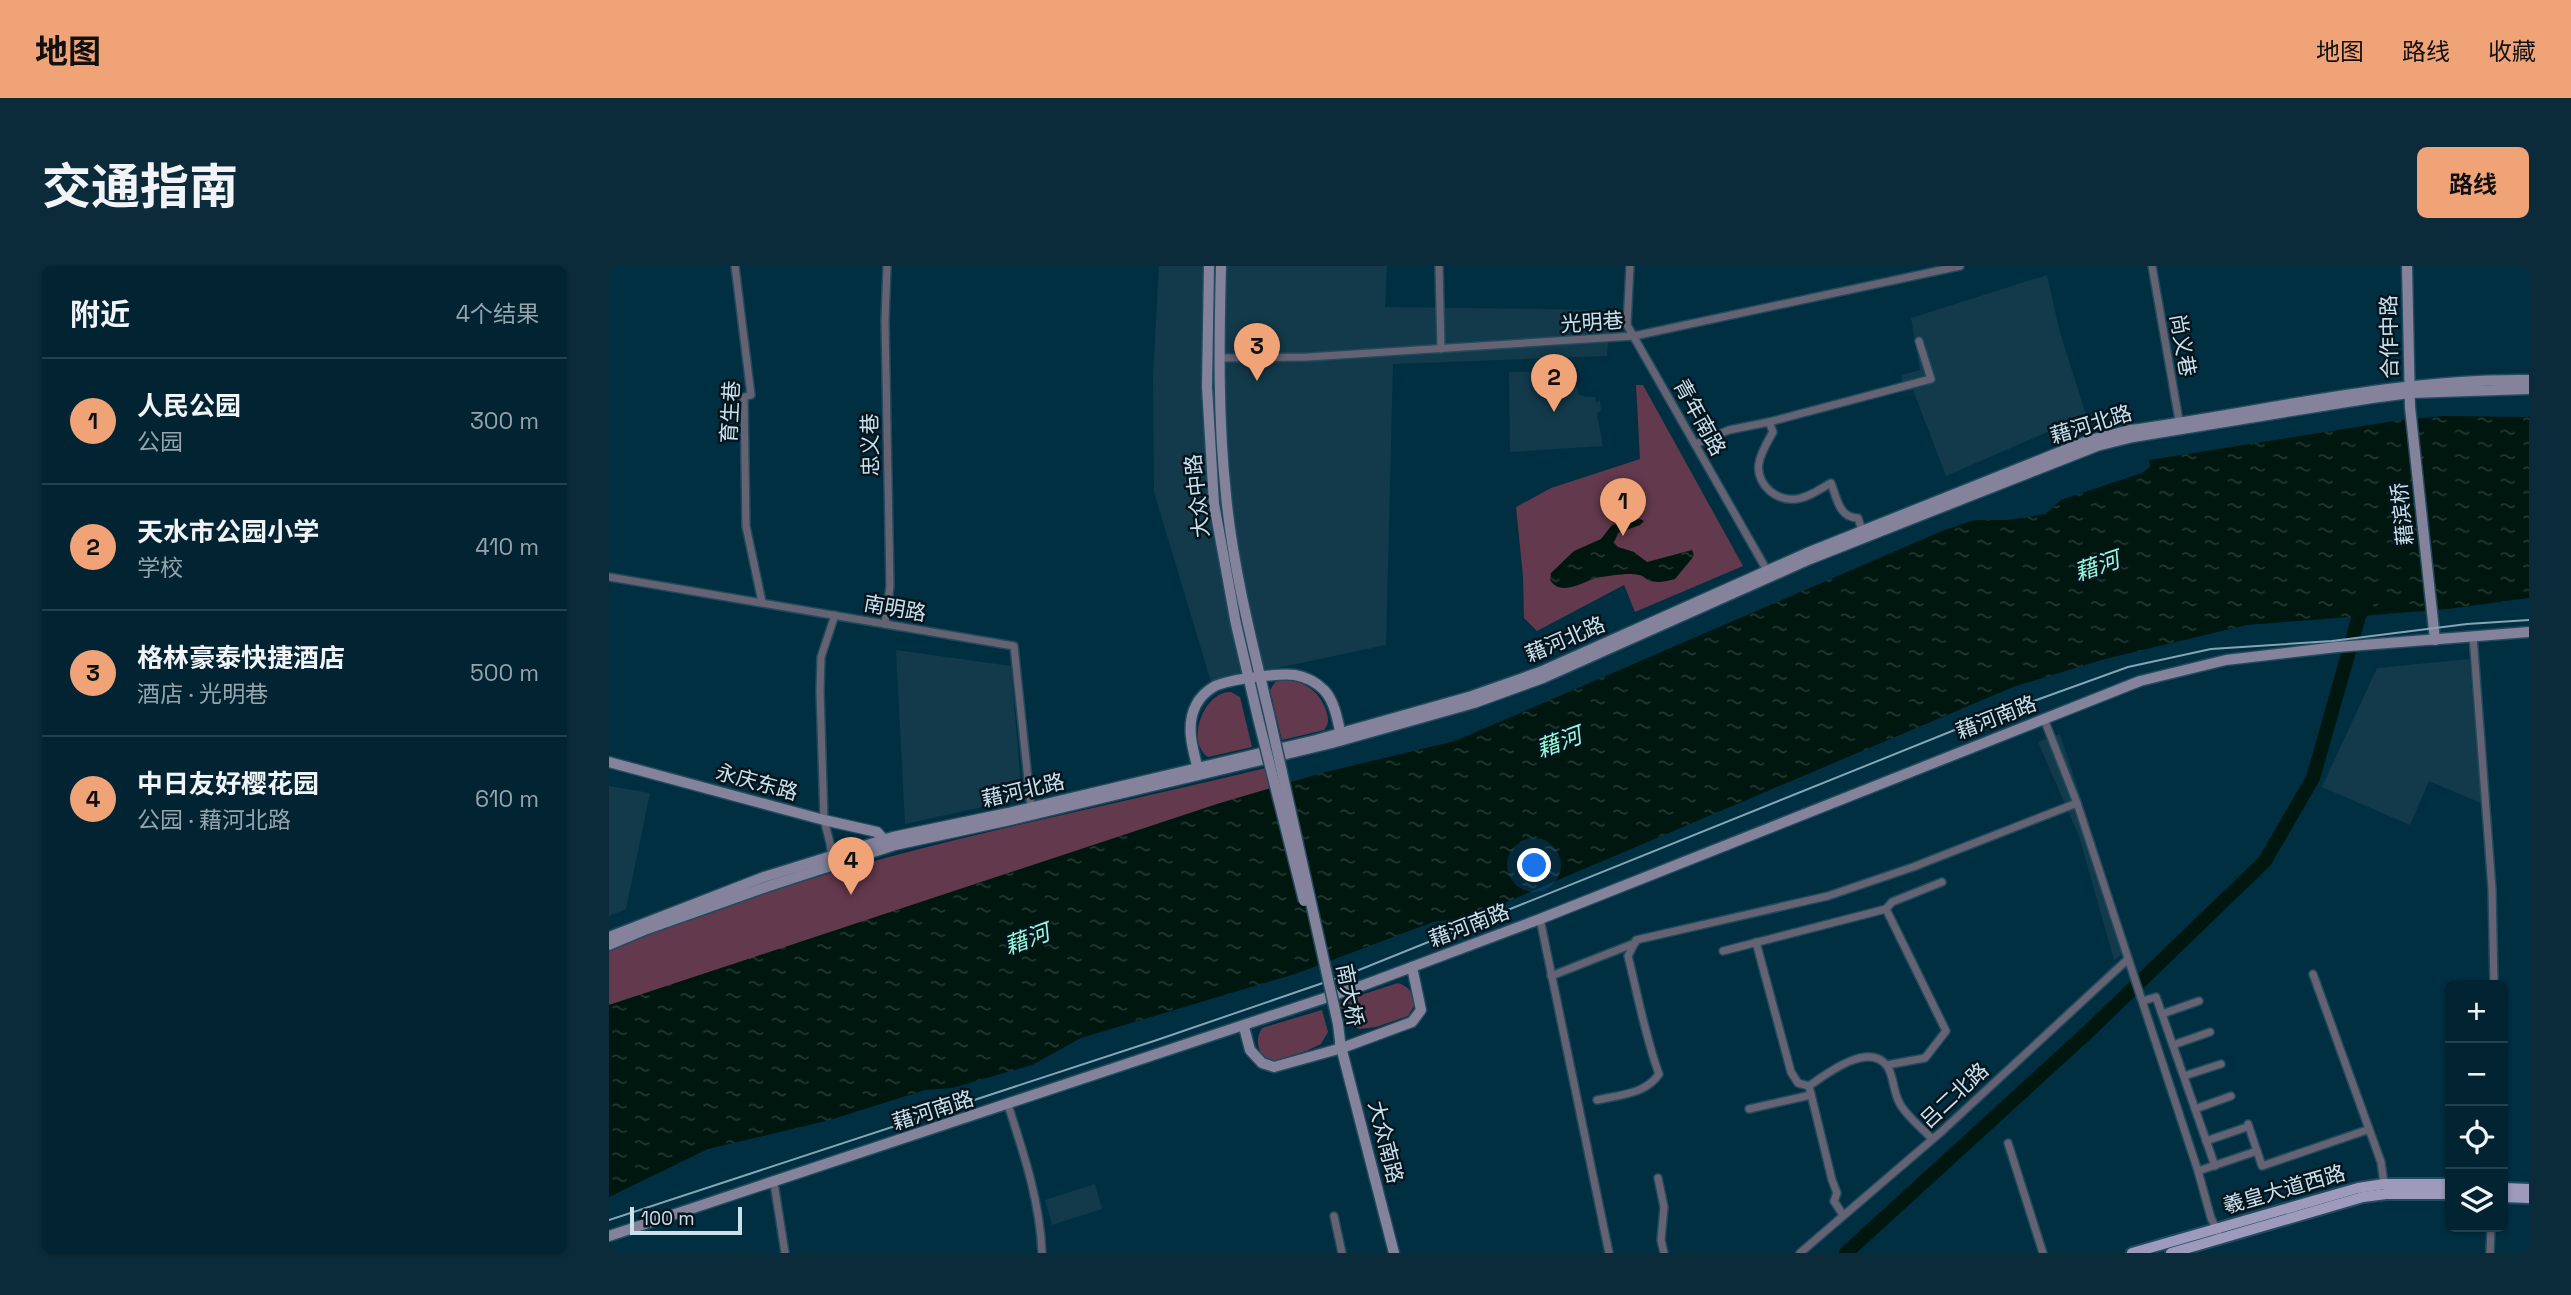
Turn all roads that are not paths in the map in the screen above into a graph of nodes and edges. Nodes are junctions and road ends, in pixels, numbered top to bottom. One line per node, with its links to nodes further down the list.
1 (735, 266): 24 (street, 育生巷)
2 (887, 266): 26 (street, 忠义巷)
3 (1209, 266): 31 (main road, 大众中路)
4 (1221, 266): 13 (main road, 大众中路)
5 (1439, 266): 12 (street)
6 (1630, 266): 10 (street, 青年南路)
7 (1960, 266): 10 (street, 光明巷)
8 (2152, 266): 19 (street, 尚义巷)
9 (2407, 266): 15 (main road, 合作中路)
10 (1634, 336): 12 (street, 光明巷); 20 (street, 青年南路)
11 (1919, 341): 18 (street)
12 (1441, 349): 13 (street, 光明巷)
13 (1219, 358): 30 (main road, 大众中路)
14 (2529, 380): 15 (main road, 藉河北路)
15 (2409, 389): 16 (main road, 藉河北路); 17 (main road, 合作中路); 19 (main road, 藉河北路)
16 (2529, 389)
17 (2410, 407): 29 (main road, 藉滨桥)
18 (1769, 422): 20 (street); 21 (street)
19 (2180, 426): 21 (main road, 藉河北路); 22 (main road, 藉河北路)
20 (1695, 444): 22 (street, 青年南路)
21 (1863, 530): 22 (main road, 藉河北路)
22 (1768, 574): 34 (main road, 藉河北路)
23 (609, 577): 24 (street, 南明路)
24 (762, 602): 25 (street, 南明路)
25 (835, 615): 26 (street, 南明路); 39 (street)
26 (885, 624): 38 (street, 南明路)
27 (2529, 632): 28 (main road, 藉河南路)
28 (2473, 636): 29 (main road, 藉河南路); 54 (street)
29 (2435, 640): 33 (main road, 藉河南路)
30 (1260, 678): 31 (main road); 32 (main road, 大众中路); 34 (main road)
31 (1248, 680): 32 (main road, 大众中路); 36 (main road)
32 (1263, 716): 60 (main road, 南大桥, bridge)
33 (2044, 719): 37 (street); 44 (main road, 藉河南路)
34 (1341, 737): 36 (main road, 藉河北路)
35 (609, 762): 39 (main road, 永庆东路)
36 (1198, 772): 38 (main road, 藉河北路); 40 (main road, 藉河北路)
37 (2077, 803): 47 (street); 50 (street)
38 (1031, 808): 40 (main road, 藉河北路)
39 (824, 820): 40 (main road, 永庆东路); 41 (street)
40 (887, 843): 41 (main road, 藉河北路)
41 (832, 860): 45 (main road, 藉河北路); 48 (main road, 藉河北路)
42 (1942, 882): 43 (street)
43 (1886, 909): 46 (street); 63 (street)
44 (1540, 919): 51 (main road, 藉河南路); 53 (street)
45 (609, 937)
46 (1756, 942): 49 (street); 65 (street)
47 (1635, 943): 53 (street); 68 (street)
48 (609, 945)
49 (1723, 950)
50 (2129, 962): 55 (street); 73 (street, 吕二北路)
51 (1412, 967): 58 (main road, 藉河南路); 60 (main road)
52 (2313, 974): 72 (street)
53 (1551, 976): 97 (street)
54 (2494, 980)
55 (2143, 1001): 57 (street); 78 (street)
56 (2199, 1001): 57 (street)
57 (2162, 1014): 61 (street)
58 (1244, 1027): 60 (main road); 69 (main road, 藉河南路)
59 (2210, 1032): 61 (street)
60 (1341, 1044): 96 (main road, 大众南路)
61 (2173, 1045): 64 (street)
62 (2221, 1064): 64 (street)
63 (1887, 1065): 65 (street); 73 (street)
64 (2184, 1076): 71 (street)
65 (1809, 1086): 66 (street)
66 (1811, 1095): 70 (street); 88 (street)
67 (2231, 1096): 71 (street)
68 (1597, 1100)
69 (1008, 1105): 80 (main road, 藉河南路); 94 (street)
70 (1749, 1109)
71 (2195, 1109): 74 (street)
72 (2367, 1130): 76 (street); 81 (street)
73 (1933, 1139): 88 (street, 吕二北路)
74 (2206, 1140): 76 (street); 77 (street)
75 (2008, 1143): 100 (street)
76 (2257, 1151): 77 (street)
77 (2215, 1166): 78 (street)
78 (2198, 1171): 91 (street)
79 (1658, 1178): 98 (street)
80 (774, 1183): 92 (main road, 藉河南路); 93 (street)
81 (2383, 1184): 82 (main road, 羲皇大道西路); 91 (main road, 羲皇大道西路)
82 (2445, 1184)
83 (2508, 1188): 84 (main road)
84 (2529, 1189)
85 (2445, 1194): 91 (main road, 羲皇大道西路)
86 (2508, 1197): 87 (main road)
87 (2529, 1198)
88 (1843, 1215): 99 (street, 吕二北路)
89 (1334, 1216): 95 (street)
90 (2491, 1232): 103 (street)
91 (2218, 1234): 101 (main road, 羲皇大道西路); 102 (main road, 羲皇大道西路)
92 (609, 1237)
93 (785, 1253)
94 (1042, 1253)
95 (1342, 1253)
96 (1394, 1253)
97 (1609, 1253)
98 (1664, 1253)
99 (1800, 1253)
100 (2043, 1253)
101 (2132, 1253)
102 (2171, 1253)
103 (2490, 1253)

